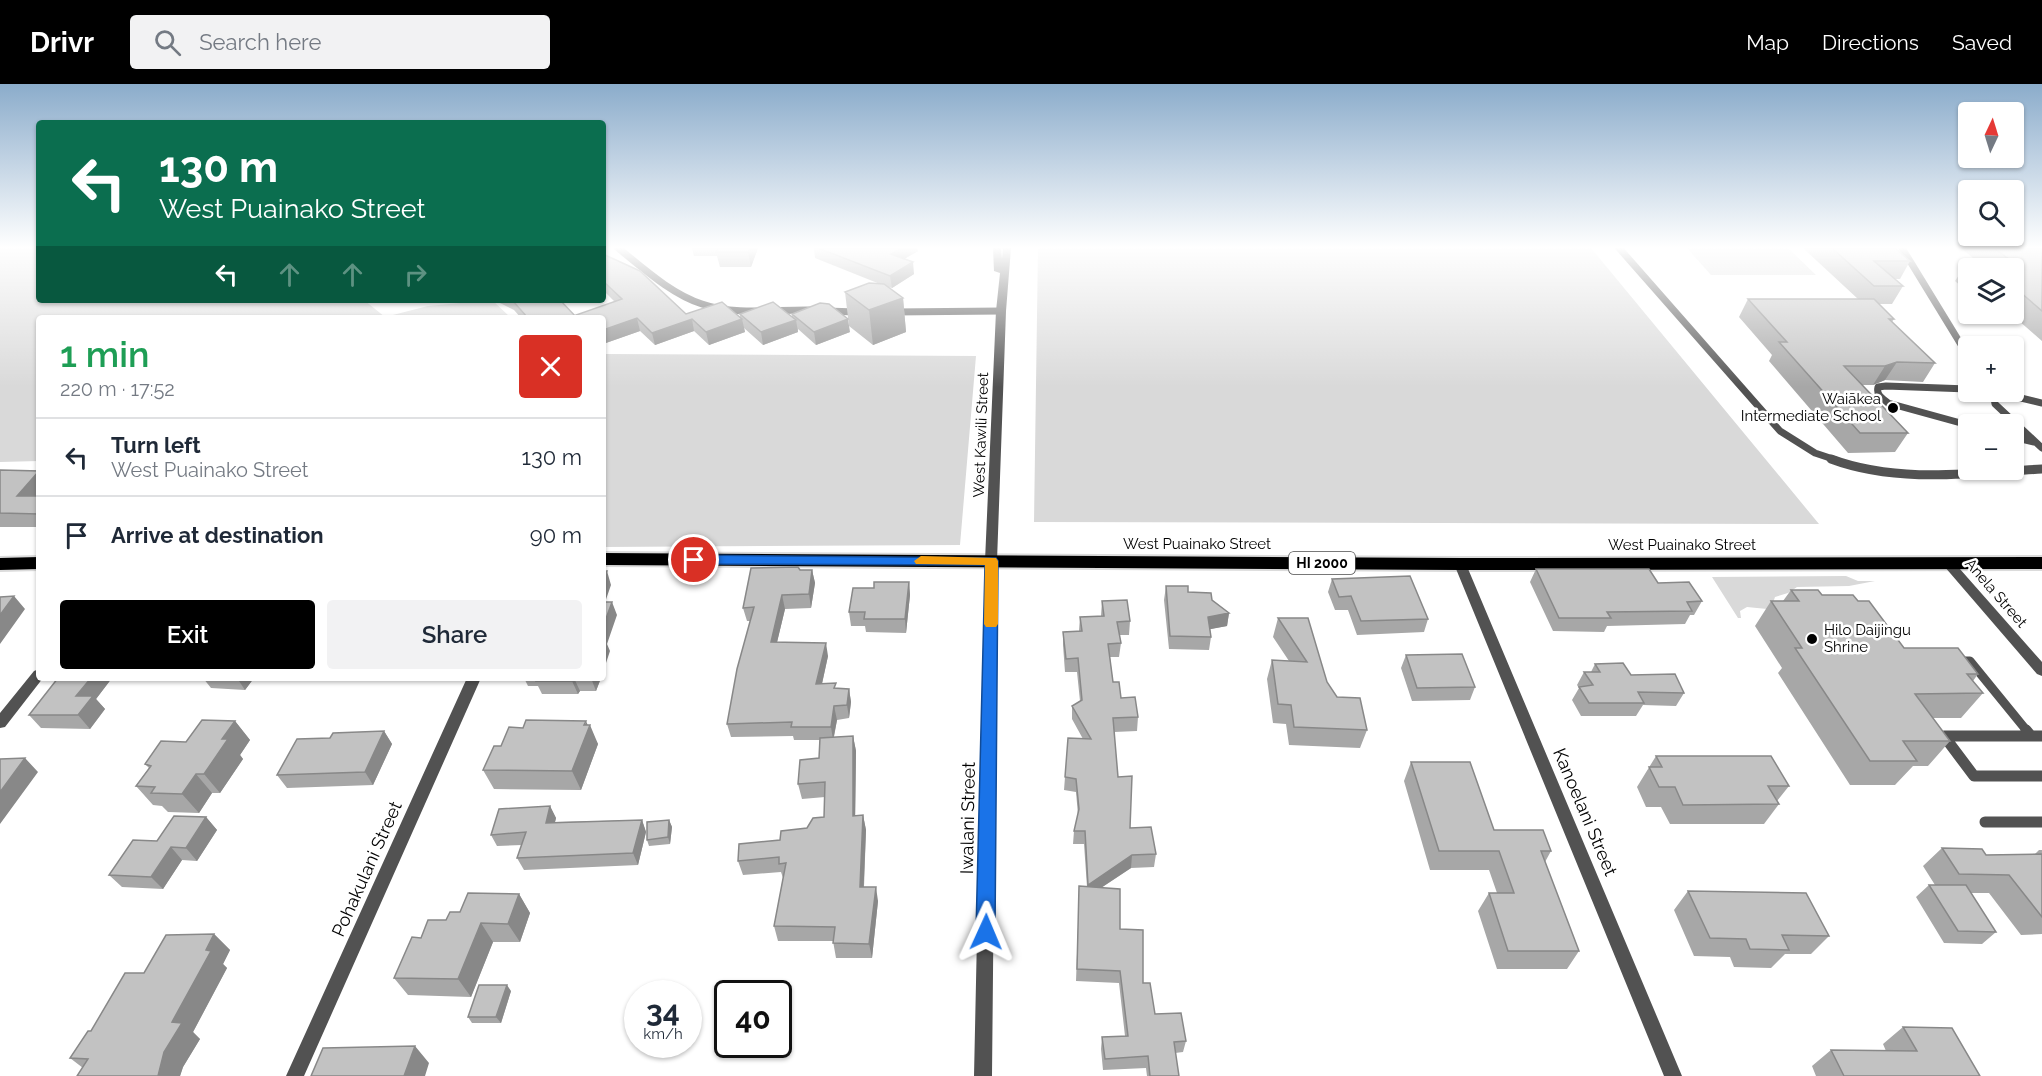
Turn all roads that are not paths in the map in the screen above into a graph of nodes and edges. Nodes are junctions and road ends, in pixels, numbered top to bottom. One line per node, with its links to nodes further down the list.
1 (683, 294): 7 (lane)
2 (1000, 294): 6 (street, West Kawili Street)
3 (1002, 294): 6 (street, West Kawili Street)
4 (1660, 294): 17 (lane)
5 (1930, 294): 9 (lane)
6 (1001, 311): 8 (lane); 19 (street, West Kawili Street)
7 (862, 312)
8 (885, 312)
9 (1958, 340)
10 (1958, 389): 14 (lane)
11 (2024, 399): 13 (lane)
12 (1995, 402): 16 (lane)
13 (2042, 404)
14 (1958, 422)
15 (2024, 440): 16 (lane)
16 (2039, 445)
17 (2042, 469)
18 (606, 559): 19 (highway, West Puainako Street / HI 2000)
19 (991, 561): 24 (highway, West Puainako Street / HI 2000); 35 (street, Iwalani Street)
20 (36, 563): 23 (highway)
21 (1948, 563): 22 (highway, West Puainako Street / HI 2000); 24 (highway, West Puainako Street / HI 2000); 26 (street, Anela Street)
22 (2042, 563)
23 (0, 564)
24 (1460, 564): 36 (street, Kanoelani Street)
25 (1950, 661): 30 (lane)
26 (2042, 671)
27 (36, 678): 29 (street)
28 (473, 681): 34 (street, Pohakulani Street)
29 (0, 723)
30 (2037, 736): 31 (lane)
31 (2042, 776)
32 (1985, 822): 33 (lane)
33 (2042, 822)
34 (295, 1076)
35 (983, 1076)
36 (1673, 1076)

